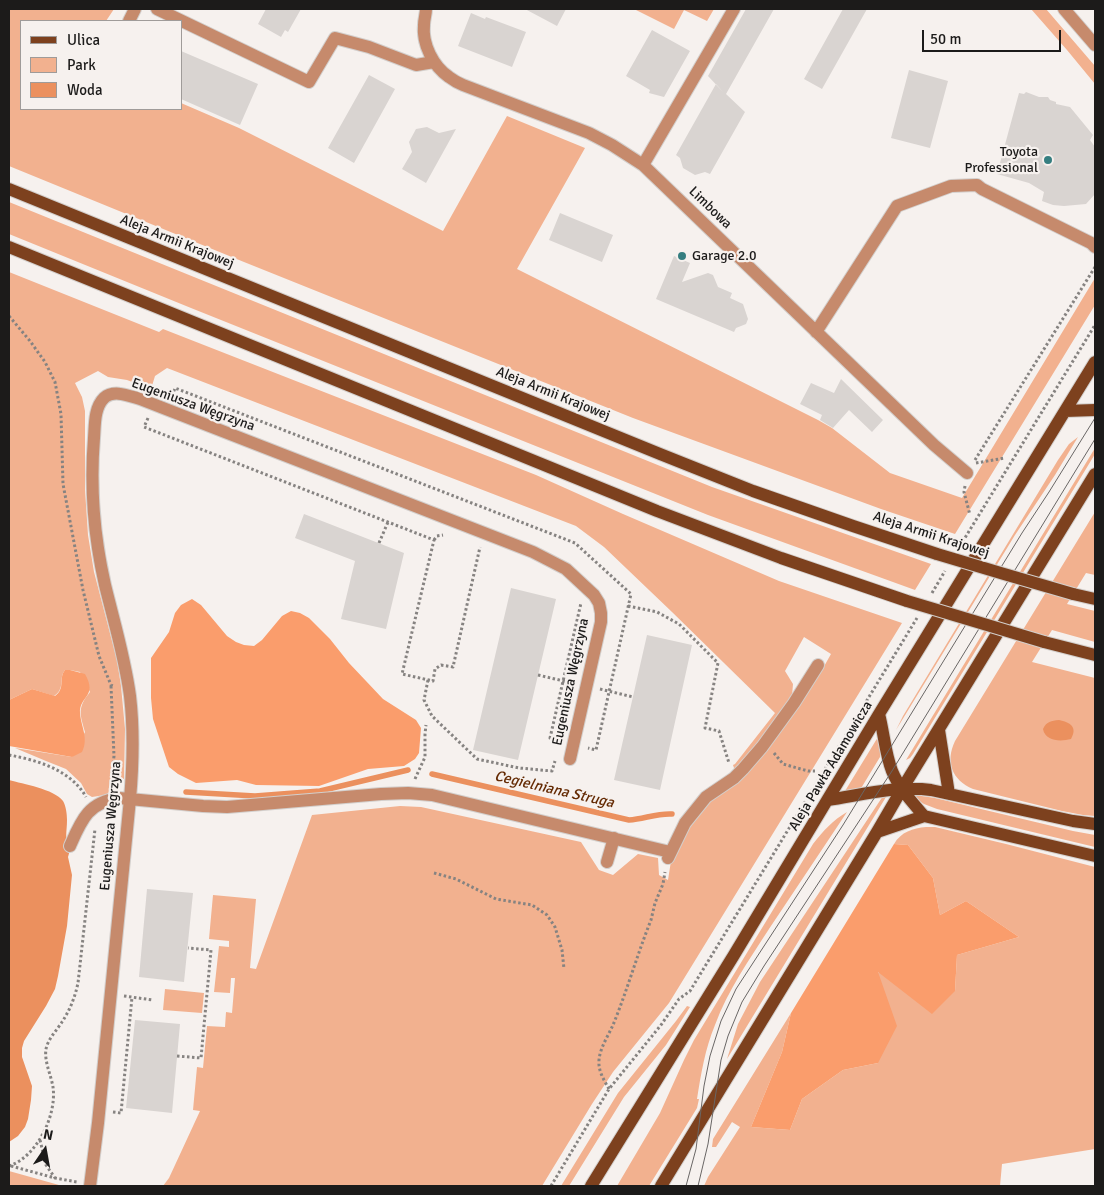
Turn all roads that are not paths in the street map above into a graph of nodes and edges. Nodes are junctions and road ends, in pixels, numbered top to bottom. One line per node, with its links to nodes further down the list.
1 (157, 9): 5 (street)
2 (426, 9): 8 (street, Limbowa)
3 (734, 9): 9 (street)
4 (1064, 9): 7 (street)
5 (180, 20)
6 (182, 21): 8 (street)
7 (1095, 45)
8 (434, 62): 9 (street, Limbowa)
9 (643, 165): 13 (street, Limbowa)
10 (9, 190): 19 (main road, Aleja Armii Krajowej, bridge)
11 (9, 248): 20 (main road, bridge)
12 (1095, 248): 13 (street)
13 (816, 332): 17 (street, Limbowa)
14 (1095, 362): 16 (main road, Aleja Pawła Adamowicza)
15 (1095, 410): 16 (main road)
16 (1065, 411): 22 (main road, Aleja Pawła Adamowicza)
17 (970, 468)
18 (1095, 474): 23 (main road)
19 (1095, 599)
20 (1095, 655)
21 (818, 665): 32 (street)
22 (879, 714): 25 (main road); 28 (main road, Aleja Pawła Adamowicza)
23 (939, 730): 25 (main road); 26 (main road)
24 (570, 759): 27 (street, Eugeniusza Węgrzyna)
25 (902, 789): 26 (main road); 28 (main road); 29 (main road); 31 (main road)
26 (949, 794): 30 (main road)
27 (130, 799): 32 (street); 33 (street); 36 (street, Eugeniusza Węgrzyna)
28 (828, 800): 37 (main road, Aleja Pawła Adamowicza)
29 (924, 816): 31 (main road); 34 (main road)
30 (1095, 824)
31 (877, 832): 38 (main road)
32 (614, 838): 35 (street)
33 (70, 846)
34 (1095, 856)
35 (608, 862)
36 (90, 1185)
37 (591, 1186)
38 (661, 1186)

